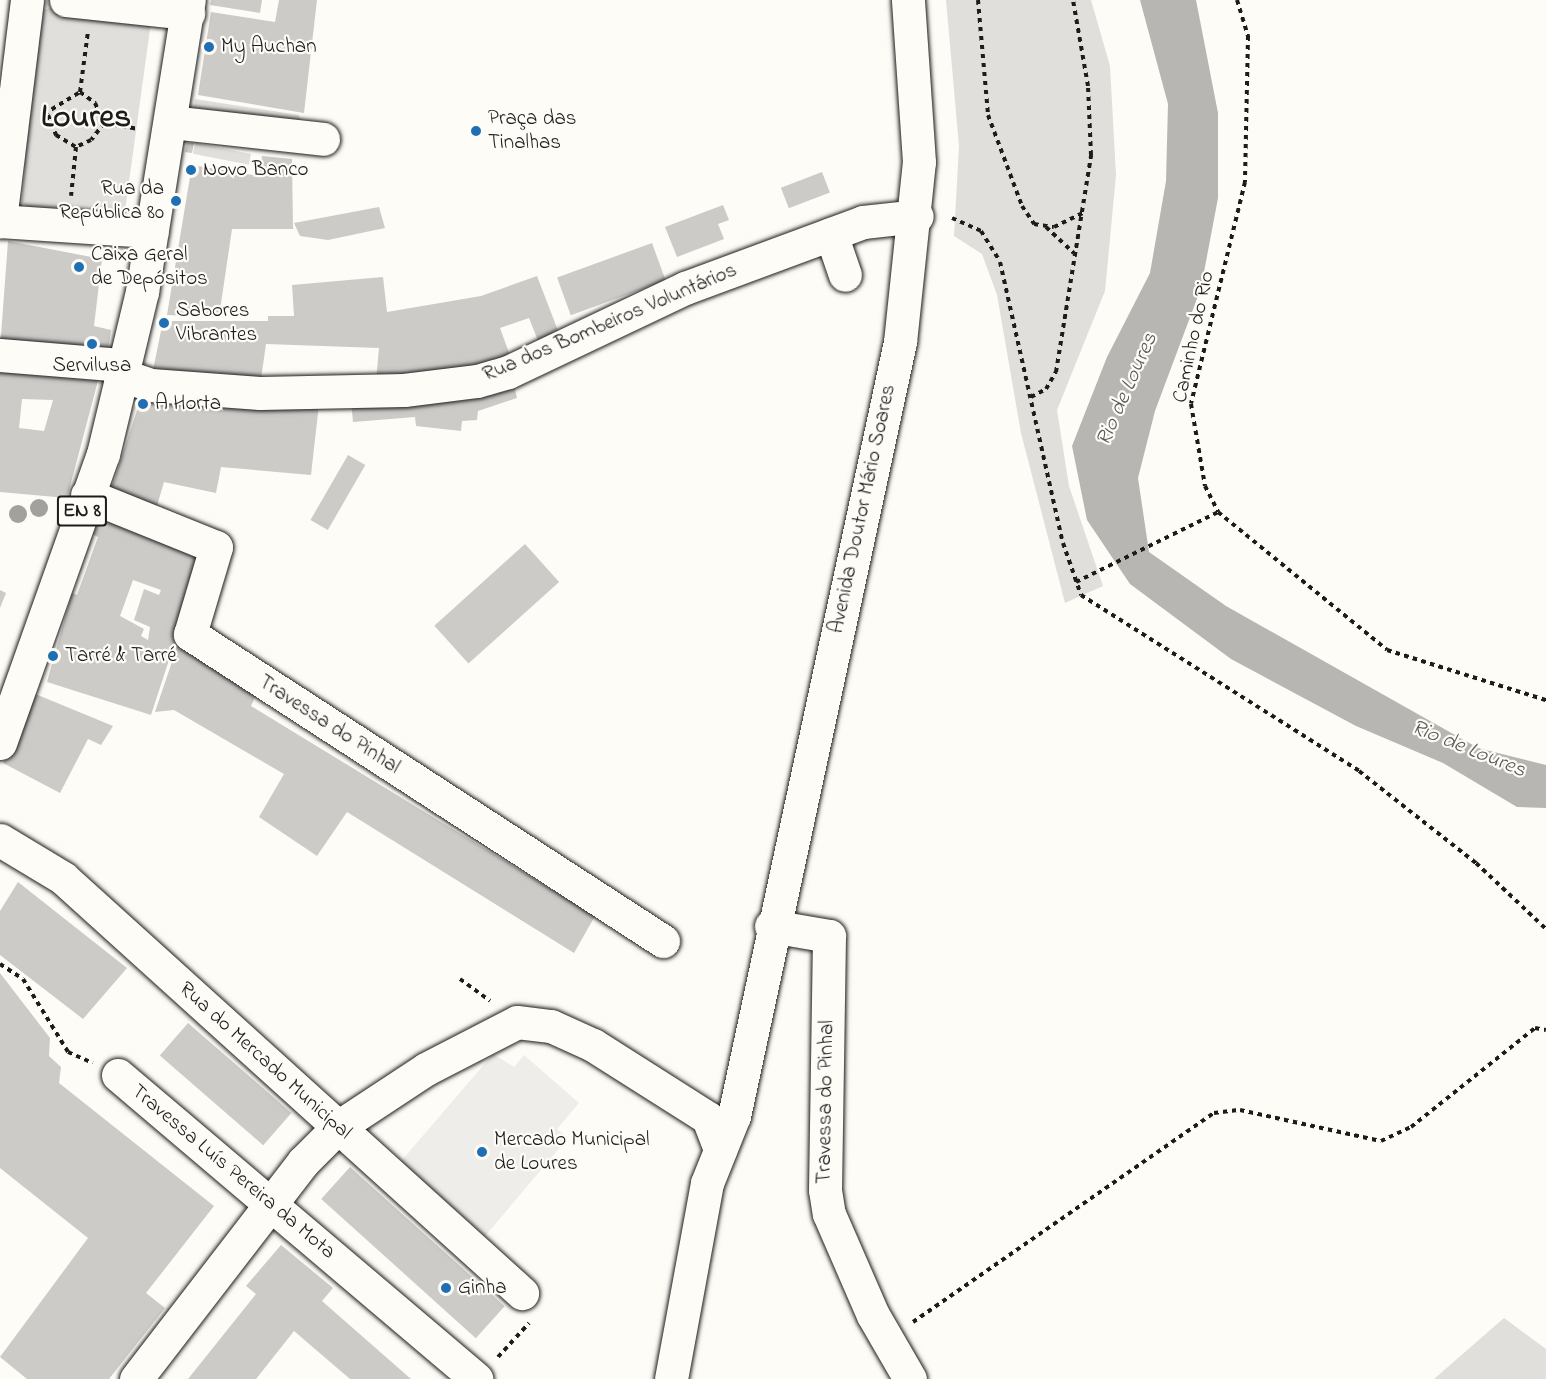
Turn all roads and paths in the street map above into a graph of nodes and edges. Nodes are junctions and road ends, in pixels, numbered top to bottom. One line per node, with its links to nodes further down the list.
1 (27, 0): 9 (street)
2 (908, 0): 16 (street, Avenida Doutor Mário Soares)
3 (978, 0): 19 (path)
4 (1073, 0): 15 (path)
5 (1238, 0): 28 (path, Caminho do Rio)
6 (79, 2): 7 (street); 8 (path)
7 (189, 7): 11 (street, EN 8)
8 (80, 92): 10 (path); 13 (path)
9 (14, 110): 10 (path); 14 (street)
10 (48, 115): 13 (path)
11 (170, 122): 12 (street); 20 (street, EN 8)
12 (322, 139)
13 (76, 147): 18 (path)
14 (3, 184): 18 (street)
15 (1085, 212): 19 (path); 22 (path)
16 (916, 216): 21 (street, Rua dos Bombeiros Voluntários); 34 (street, Avenida Doutor Mário Soares)
17 (952, 218): 26 (path)
18 (68, 226): 20 (street)
19 (1046, 226): 22 (path)
20 (152, 231): 25 (street, EN 8)
21 (831, 234): 23 (street); 25 (street, Rua dos Bombeiros Voluntários)
22 (1074, 253): 26 (path)
23 (845, 275)
24 (0, 355): 25 (street, Rua dos Bombeiros Voluntários)
25 (120, 370): 27 (street, EN 8)
26 (1031, 397): 29 (path)
27 (87, 495): 30 (street, EN 8); 36 (street, Travessa do Pinhal)
28 (1218, 512): 29 (path); 31 (path, Caminho do Rio)
29 (1076, 582): 35 (path)
30 (8, 698): 32 (street)
31 (1546, 700)
32 (0, 743)
33 (0, 840): 42 (street, Rua do Mercado Municipal)
34 (771, 926): 38 (street, Avenida Doutor Mário Soares); 48 (street, Travessa do Pinhal)
35 (1546, 929)
36 (663, 941)
37 (0, 964): 40 (path, Travessa Luís Pereira da Mota)
38 (752, 1013): 41 (street, Avenida Doutor Mário Soares); 43 (street, Avenida Doutor Mário Soares)
39 (1546, 1030): 48 (path)
40 (118, 1076): 45 (street, Travessa Luís Pereira da Mota)
41 (708, 1118): 42 (street); 43 (street); 44 (street, Avenida Doutor Mário Soares)
42 (338, 1127): 45 (street); 47 (street, Rua do Mercado Municipal)
43 (720, 1150): 44 (street, Avenida Doutor Mário Soares)
44 (707, 1184): 46 (street, Avenida Doutor Mário Soares)
45 (270, 1206): 49 (street, Travessa Luís Pereira da Mota); 50 (street)
46 (683, 1296): 51 (street, Avenida Doutor Mário Soares); 52 (street, Avenida Doutor Mário Soares)
47 (526, 1307): 49 (path)
48 (887, 1339): 53 (street, Travessa do Pinhal)
49 (484, 1371)
50 (136, 1379)
51 (649, 1379)
52 (671, 1379)
53 (910, 1379)

